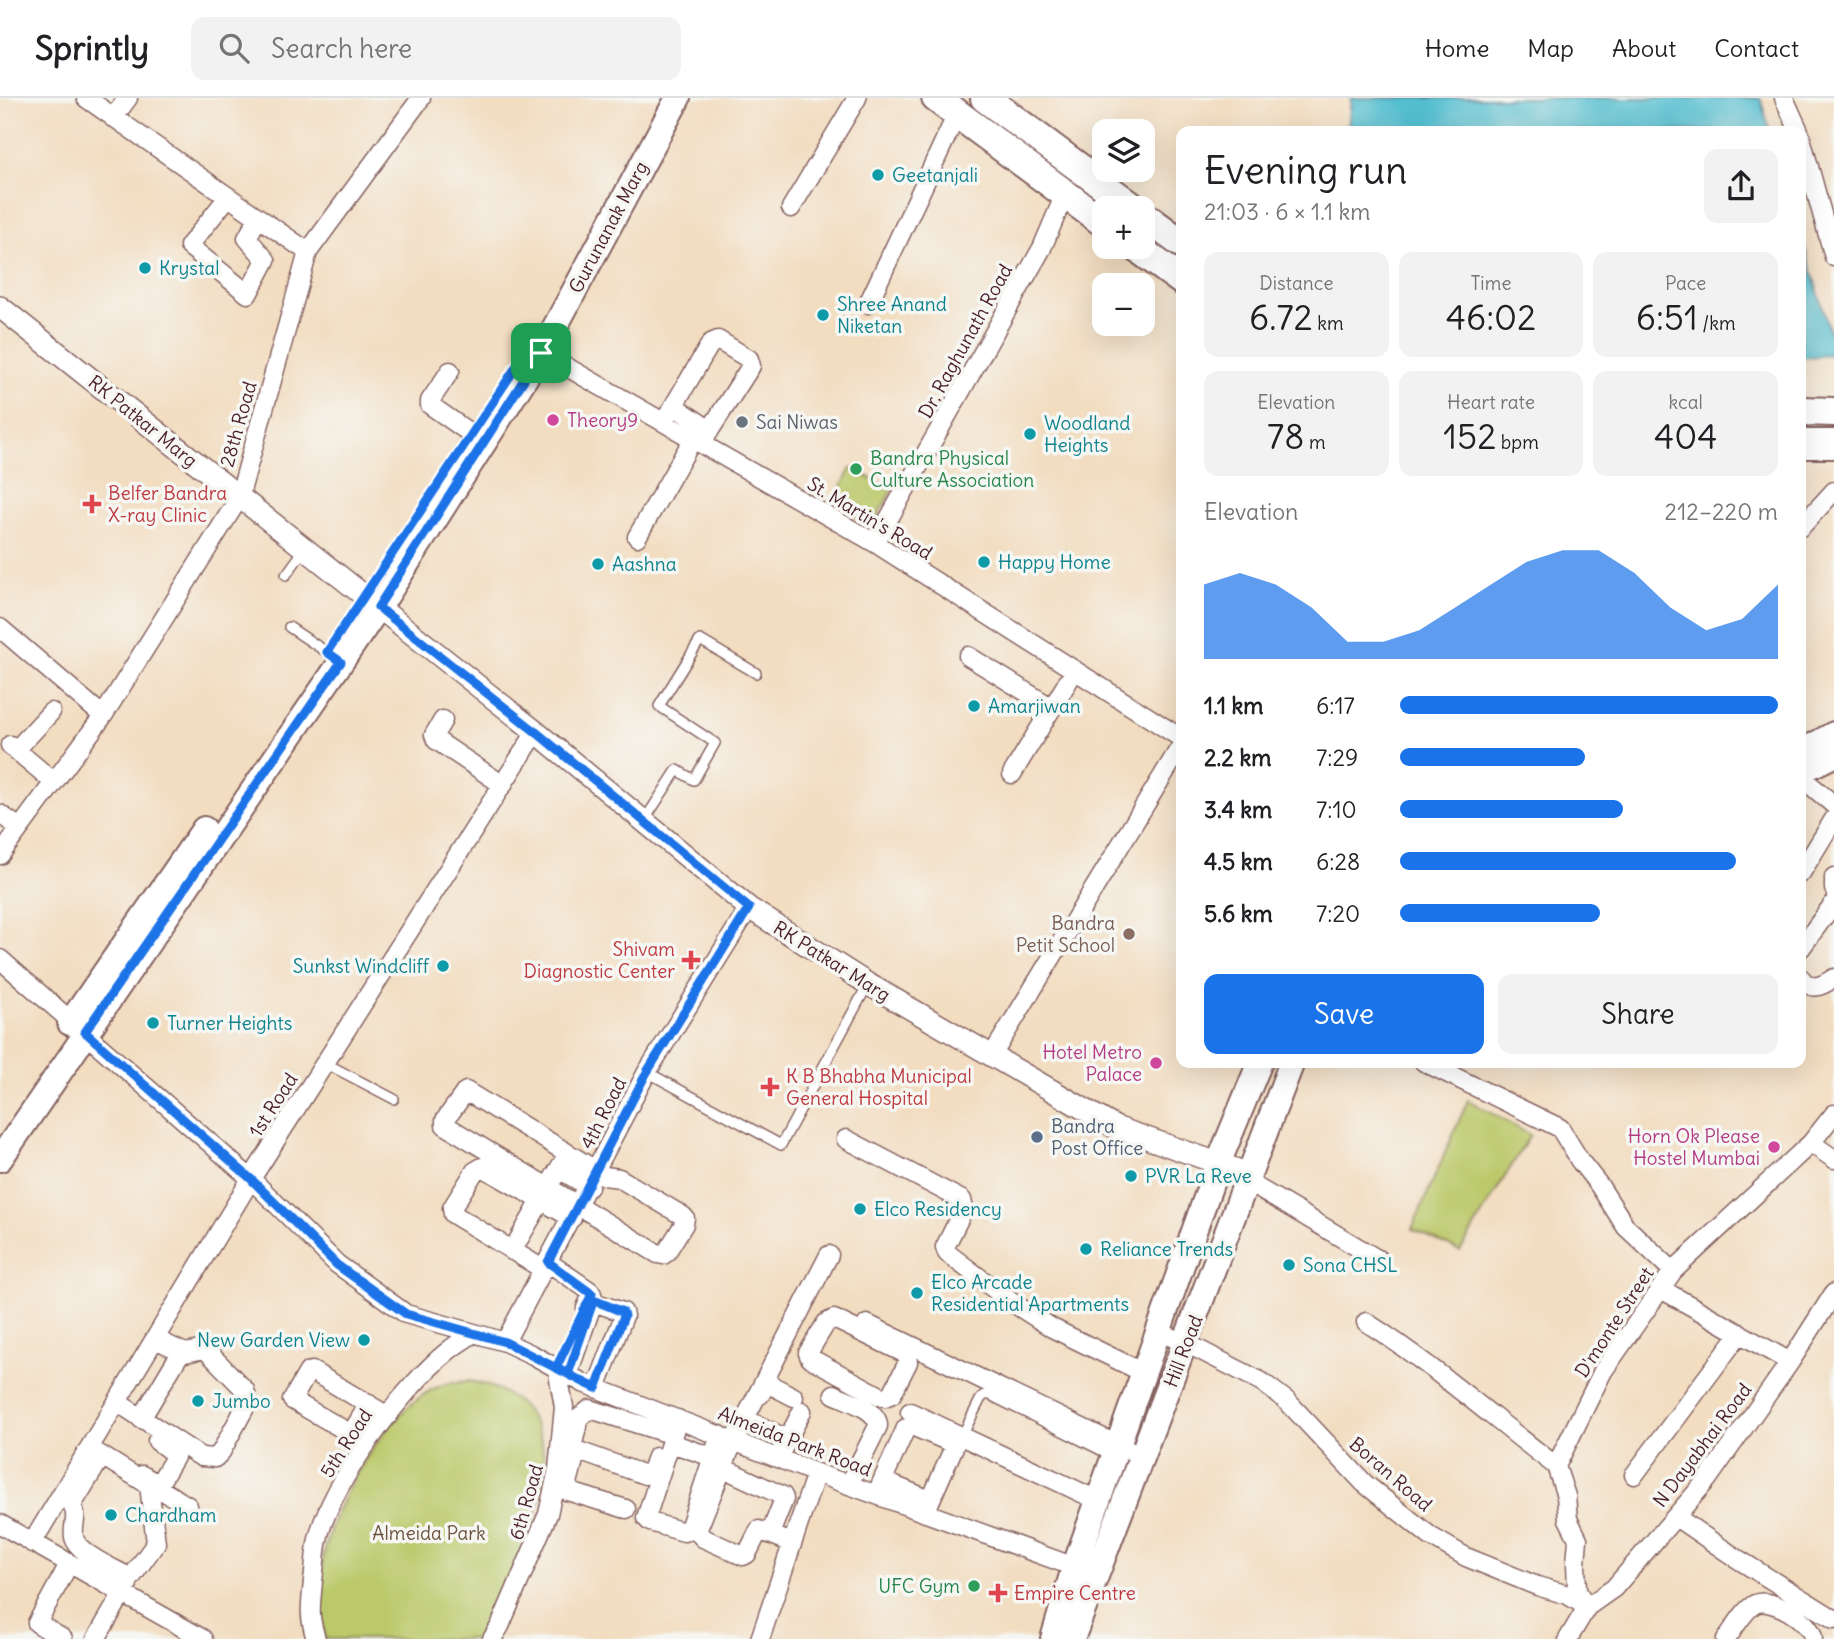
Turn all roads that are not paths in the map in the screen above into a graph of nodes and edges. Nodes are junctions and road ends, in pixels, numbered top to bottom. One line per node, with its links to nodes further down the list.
1 (86, 98): 10 (street)
2 (128, 98): 10 (street)
3 (421, 98): 21 (street, 28th Road)
4 (662, 98): 27 (main road, Gurunanak Marg)
5 (678, 98): 27 (main road, Gurunanak Marg)
6 (857, 98): 16 (street)
7 (985, 98): 14 (main road)
8 (1784, 98): 11 (street)
9 (946, 106): 13 (main road); 25 (street)
10 (113, 118): 15 (street)
11 (1797, 126)
12 (1806, 156): 22 (street)
13 (1065, 194): 17 (main road); 41 (street, Dr. Raghunath Road)
14 (1118, 196)
15 (228, 197): 18 (street); 18 (street)
16 (792, 208)
17 (1092, 214)
18 (258, 218): 21 (street)
19 (1155, 224): 20 (main road)
20 (1176, 239)
21 (307, 252): 38 (street, 28th Road)
22 (1834, 257)
23 (1152, 259): 24 (main road)
24 (1176, 276)
25 (868, 304)
26 (0, 307): 38 (street, RK Patkar Marg)
27 (535, 350): 32 (street, St. Martin's Road); 34 (main road, Gurunanak Marg)
28 (450, 370): 34 (street)
29 (674, 407): 32 (street); 33 (street); 33 (street)
30 (1806, 411): 31 (main road)
31 (1834, 412)
32 (664, 422): 33 (street, St. Martin's Road)
33 (701, 438): 40 (street); 41 (street, St. Martin's Road)
34 (477, 439): 44 (main road, Gurunanak Marg)
35 (1806, 444): 36 (main road)
36 (1834, 444)
37 (1834, 491): 39 (street)
38 (239, 498): 42 (street, RK Patkar Marg); 53 (street, 28th Road)
39 (1806, 522)
40 (637, 537)
41 (875, 543): 49 (street, St. Martin's Road)
42 (304, 550): 43 (lane); 44 (street, RK Patkar Marg)
43 (286, 575)
44 (370, 602): 48 (main road, Gurunanak Marg); 55 (street, RK Patkar Marg)
45 (289, 627): 48 (lane)
46 (0, 628): 53 (street)
47 (968, 656): 51 (street)
48 (334, 657): 81 (main road, Gurunanak Marg)
49 (1075, 670): 51 (street); 57 (street, St. Martin's Road)
50 (755, 673): 69 (lane)
51 (1052, 708): 62 (street)
52 (51, 712): 64 (street)
53 (103, 716): 64 (street, 28th Road)
54 (443, 720): 65 (street)
55 (536, 732): 65 (street, 1st Road); 69 (street, RK Patkar Marg)
56 (1834, 734): 58 (main road)
57 (1176, 735)
58 (1806, 749)
59 (1176, 754): 82 (street)
60 (1834, 755): 61 (main road)
61 (1806, 769)
62 (1012, 774)
63 (1806, 781): 66 (street)
64 (54, 782): 70 (street, 28th Road)
65 (503, 785): 83 (street, 1st Road)
66 (1834, 805)
67 (0, 814): 70 (street)
68 (1834, 819): 71 (street)
69 (644, 821): 75 (street, RK Patkar Marg)
70 (7, 839)
71 (1806, 865)
72 (1834, 877): 73 (street)
73 (1834, 889)
74 (1834, 903): 76 (street)
75 (749, 908): 80 (street, RK Patkar Marg); 87 (street, 4th Road)
76 (1806, 941)
77 (0, 958): 81 (street)
78 (1834, 978): 79 (street)
79 (1806, 983)
80 (868, 984): 82 (street, RK Patkar Marg); 87 (lane)
81 (79, 1026): 90 (main road, Gurunanak Marg); 93 (main road, Gurunanak Marg); 99 (street)
82 (991, 1057): 96 (street, RK Patkar Marg)
83 (325, 1063): 88 (lane); 99 (street, 1st Road)
84 (1258, 1068): 96 (main road, Hill Road)
85 (1290, 1068): 98 (main road, Hill Road)
86 (1436, 1068): 106 (street)
87 (647, 1072): 97 (street, 4th Road)
88 (394, 1099)
89 (1834, 1114): 92 (street, D'monte Street)
90 (0, 1129)
91 (846, 1139): 124 (street)
92 (1811, 1143): 94 (street); 106 (street, D'monte Street)
93 (0, 1159)
94 (1834, 1159)
95 (564, 1161): 97 (street); 100 (street); 100 (street)
96 (1218, 1164): 98 (street, RK Patkar Marg); 111 (main road, Hill Road)
97 (597, 1178): 101 (street, 4th Road); 101 (street)
98 (1248, 1178): 104 (street); 117 (main road, Hill Road)
99 (251, 1179): 112 (street); 115 (street, 1st Road)
100 (545, 1194): 101 (street); 102 (street); 102 (street)
101 (579, 1211): 105 (street, 4th Road)
102 (512, 1251): 105 (street)
103 (829, 1255): 114 (street)
104 (1380, 1260)
105 (546, 1266): 116 (street, 4th Road); 123 (street)
106 (1673, 1271): 107 (street, D'monte Street)
107 (1661, 1289): 113 (street); 145 (street, D'monte Street)
108 (1834, 1293): 121 (street, N Dayabhai Road)
109 (1366, 1322): 145 (street)
110 (867, 1324): 141 (street)
111 (1159, 1332): 117 (street, Boran Road); 124 (main road, Hill Road)
112 (474, 1333): 116 (street); 129 (street, 5th Road)
113 (1740, 1334): 121 (street); 148 (street)
114 (788, 1335): 118 (street); 132 (street)
115 (155, 1339): 119 (street); 130 (street, 1st Road)
116 (505, 1342): 123 (street, Almeida Park Road)
117 (1186, 1343): 142 (main road, Hill Road); 165 (street, Boran Road)
118 (811, 1346): 118 (street)
119 (181, 1352): 131 (street); 131 (street)
120 (574, 1353): 122 (street); 122 (street); 123 (street)
121 (1790, 1362): 157 (street, N Dayabhai Road)
122 (605, 1364): 125 (street)
123 (562, 1371): 125 (street, Almeida Park Road); 140 (street, 6th Road)
124 (1144, 1373): 141 (main road, Hill Road)
125 (596, 1388): 133 (street, Almeida Park Road)
126 (834, 1394): 150 (street)
127 (369, 1405): 129 (street); 134 (street); 134 (street)
128 (910, 1412): 135 (street)
129 (388, 1416): 138 (street, 5th Road)
130 (113, 1418): 131 (street); 139 (street, 1st Road); 149 (street)
131 (141, 1419)
132 (746, 1419): 136 (street); 137 (street); 137 (street)
133 (670, 1427): 136 (street, Almeida Park Road); 140 (street); 140 (street); 144 (street); 144 (street)
134 (351, 1434): 138 (street)
135 (962, 1436): 141 (lane); 153 (street)
136 (727, 1437): 143 (street, Almeida Park Road); 144 (street)
137 (787, 1439): 143 (street)
138 (368, 1443): 170 (street, 5th Road)
139 (97, 1449): 149 (street); 160 (street, 1st Road); 164 (street); 164 (street)
140 (567, 1450): 146 (street); 152 (street, 6th Road)
141 (1116, 1451): 142 (street); 153 (main road, Hill Road)
142 (1142, 1456): 163 (main road, Hill Road)
143 (778, 1458): 147 (street, Almeida Park Road)
144 (718, 1463): 159 (street); 159 (street)
145 (1556, 1466): 165 (street)
146 (628, 1473)
147 (816, 1473): 150 (street, Almeida Park Road); 161 (street)
148 (1634, 1475)
149 (156, 1482): 154 (street)
150 (849, 1484): 151 (street, Almeida Park Road)
151 (880, 1488): 155 (street, Almeida Park Road); 155 (street)
152 (560, 1489): 156 (street); 171 (street, 6th Road)
153 (1099, 1501): 163 (main road, Hill Road)
154 (188, 1506)
155 (928, 1507): 163 (street, Almeida Park Road)
156 (626, 1509)
157 (1676, 1517): 165 (street, N Dayabhai Road); 166 (street)
158 (0, 1524): 160 (street)
159 (770, 1534): 161 (street)
160 (32, 1543): 162 (street)
161 (792, 1543): 172 (street)
162 (69, 1564): 164 (street); 167 (street)
163 (1085, 1570): 173 (main road, Hill Road); 174 (main road, Hill Road)
164 (127, 1586): 168 (street); 169 (street)
165 (1587, 1607): 175 (street)
166 (1834, 1619)
167 (62, 1639)
168 (96, 1639)
169 (203, 1639)
170 (316, 1639)
171 (492, 1639)
172 (760, 1639)
173 (1053, 1639)
174 (1073, 1639)
175 (1568, 1639)
176 (1726, 1639): 177 (street)
177 (1813, 1639)

